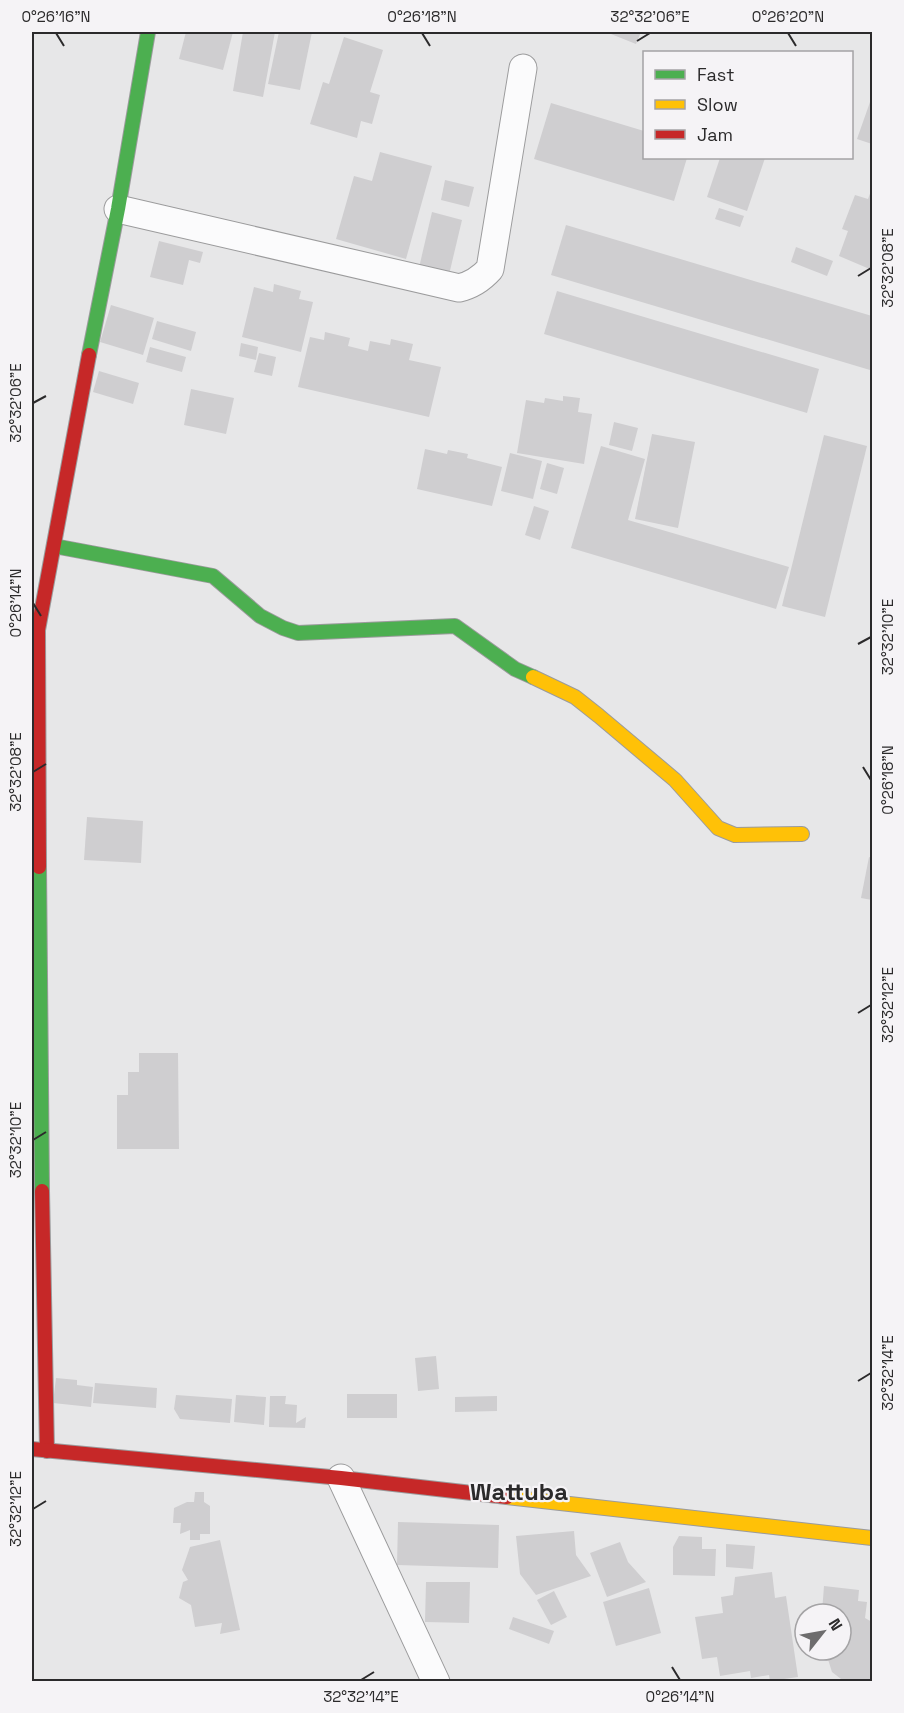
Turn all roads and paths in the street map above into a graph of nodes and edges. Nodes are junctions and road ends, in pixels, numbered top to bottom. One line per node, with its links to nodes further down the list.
1 (148, 32): 3 (street)
2 (523, 68): 3 (street)
3 (118, 208): 4 (street)
4 (54, 546): 5 (street); 7 (street)
5 (802, 834)
6 (32, 1449): 7 (street)
7 (47, 1451): 8 (street)
8 (341, 1478): 9 (street); 10 (street)
9 (873, 1538)
10 (436, 1682)

